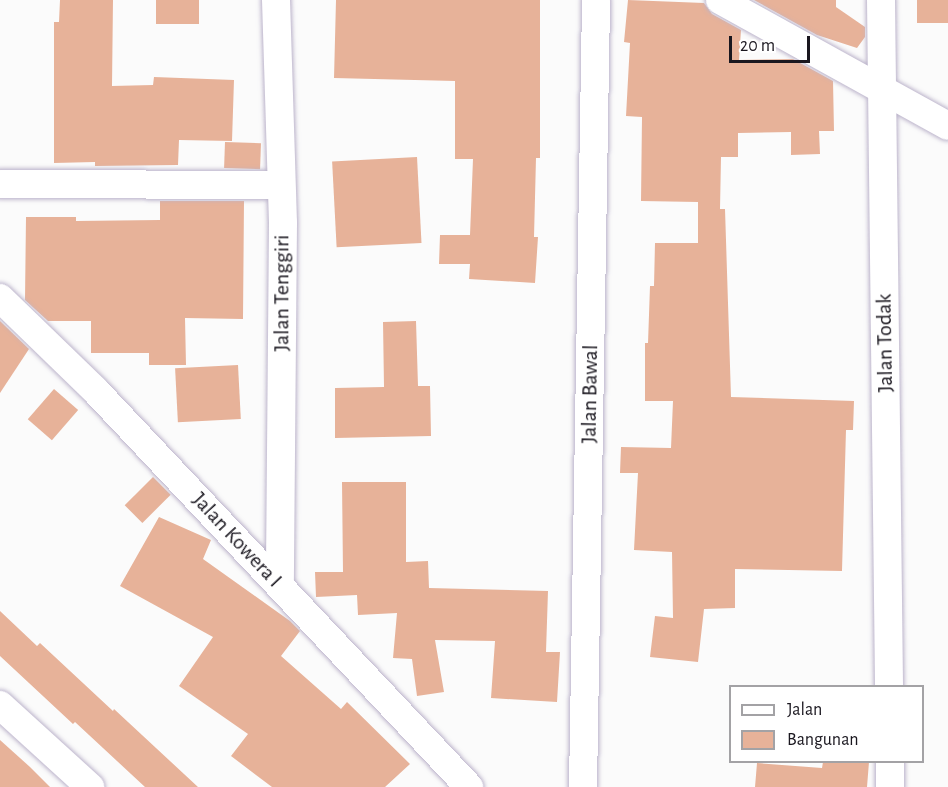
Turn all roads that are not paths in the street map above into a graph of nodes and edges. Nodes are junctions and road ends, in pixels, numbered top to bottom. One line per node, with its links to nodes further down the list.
1 (276, 0): 8 (street, Jalan Tenggiri)
2 (597, 0): 16 (street, Jalan Bawal)
3 (720, 0): 5 (street)
4 (881, 0): 5 (street, Jalan Todak)
5 (882, 88): 6 (street); 11 (street, Jalan Todak)
6 (948, 126)
7 (0, 184): 8 (street)
8 (281, 185): 10 (street, Jalan Tenggiri)
9 (0, 298): 10 (street, Jalan Kowera I)
10 (280, 586): 15 (street, Jalan Kowera I)
11 (889, 685)
12 (0, 705): 14 (street)
13 (890, 763): 17 (street)
14 (90, 787)
15 (469, 787)
16 (583, 787)
17 (890, 787)

